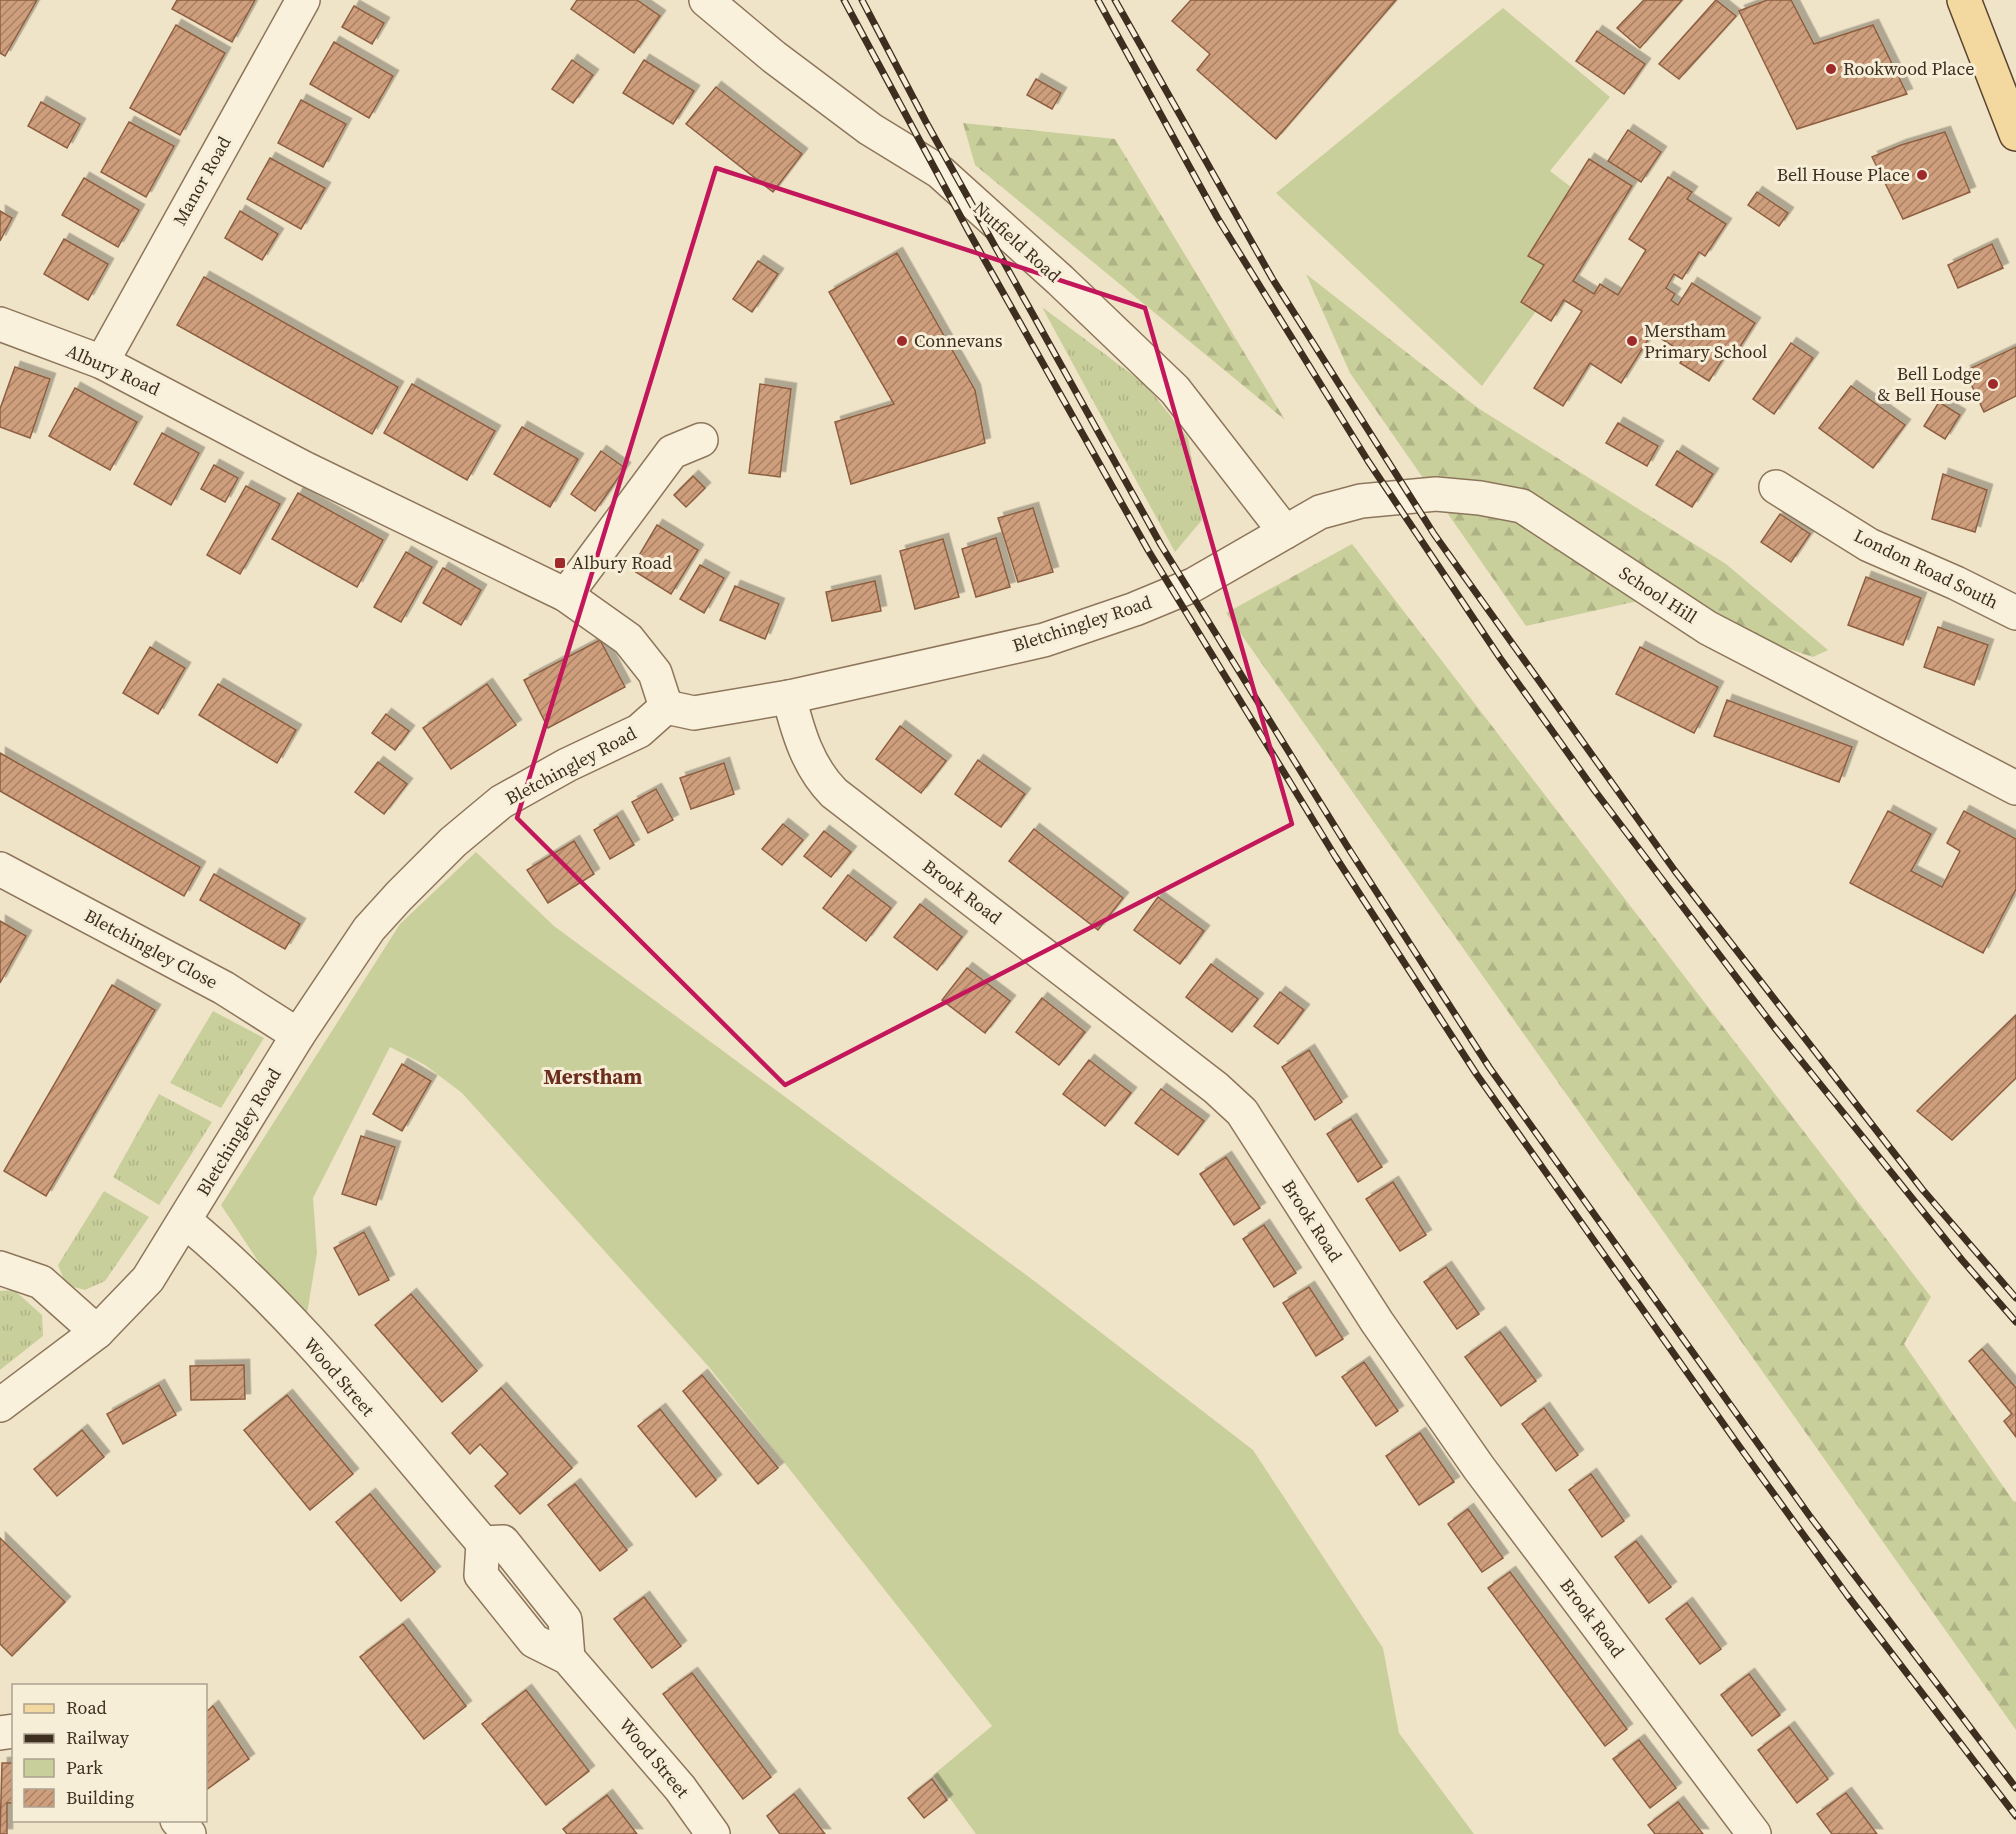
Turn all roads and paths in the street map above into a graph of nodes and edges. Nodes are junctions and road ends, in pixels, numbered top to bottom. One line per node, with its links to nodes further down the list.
1 (303, 0): 6 (street, Manor Road)
2 (706, 0): 9 (street, Nutfield Road)
3 (1964, 0): 4 (main road)
4 (2016, 134)
5 (0, 324): 6 (street, Albury Road)
6 (102, 362): 10 (street, Albury Road)
7 (701, 440): 10 (street)
8 (1776, 487): 11 (street, London Road South)
9 (1285, 532): 12 (street, Bletchingley Road); 14 (street, School Hill)
10 (566, 596): 13 (street, Albury Road)
11 (2016, 613)
12 (789, 697): 13 (street, Bletchingley Road); 24 (street, Brook Road)
13 (666, 707): 16 (street, Bletchingley Road)
14 (2016, 788)
15 (0, 868): 16 (street, Bletchingley Close)
16 (298, 1035): 17 (street, Bletchingley Road)
17 (185, 1221): 19 (street, Bletchingley Road); 23 (street, Wood Street)
18 (0, 1268): 19 (street)
19 (97, 1332): 20 (street, Bletchingley Road)
20 (0, 1405)
21 (178, 1822): 22 (street)
22 (189, 1834)
23 (713, 1834)
24 (1754, 1834)

